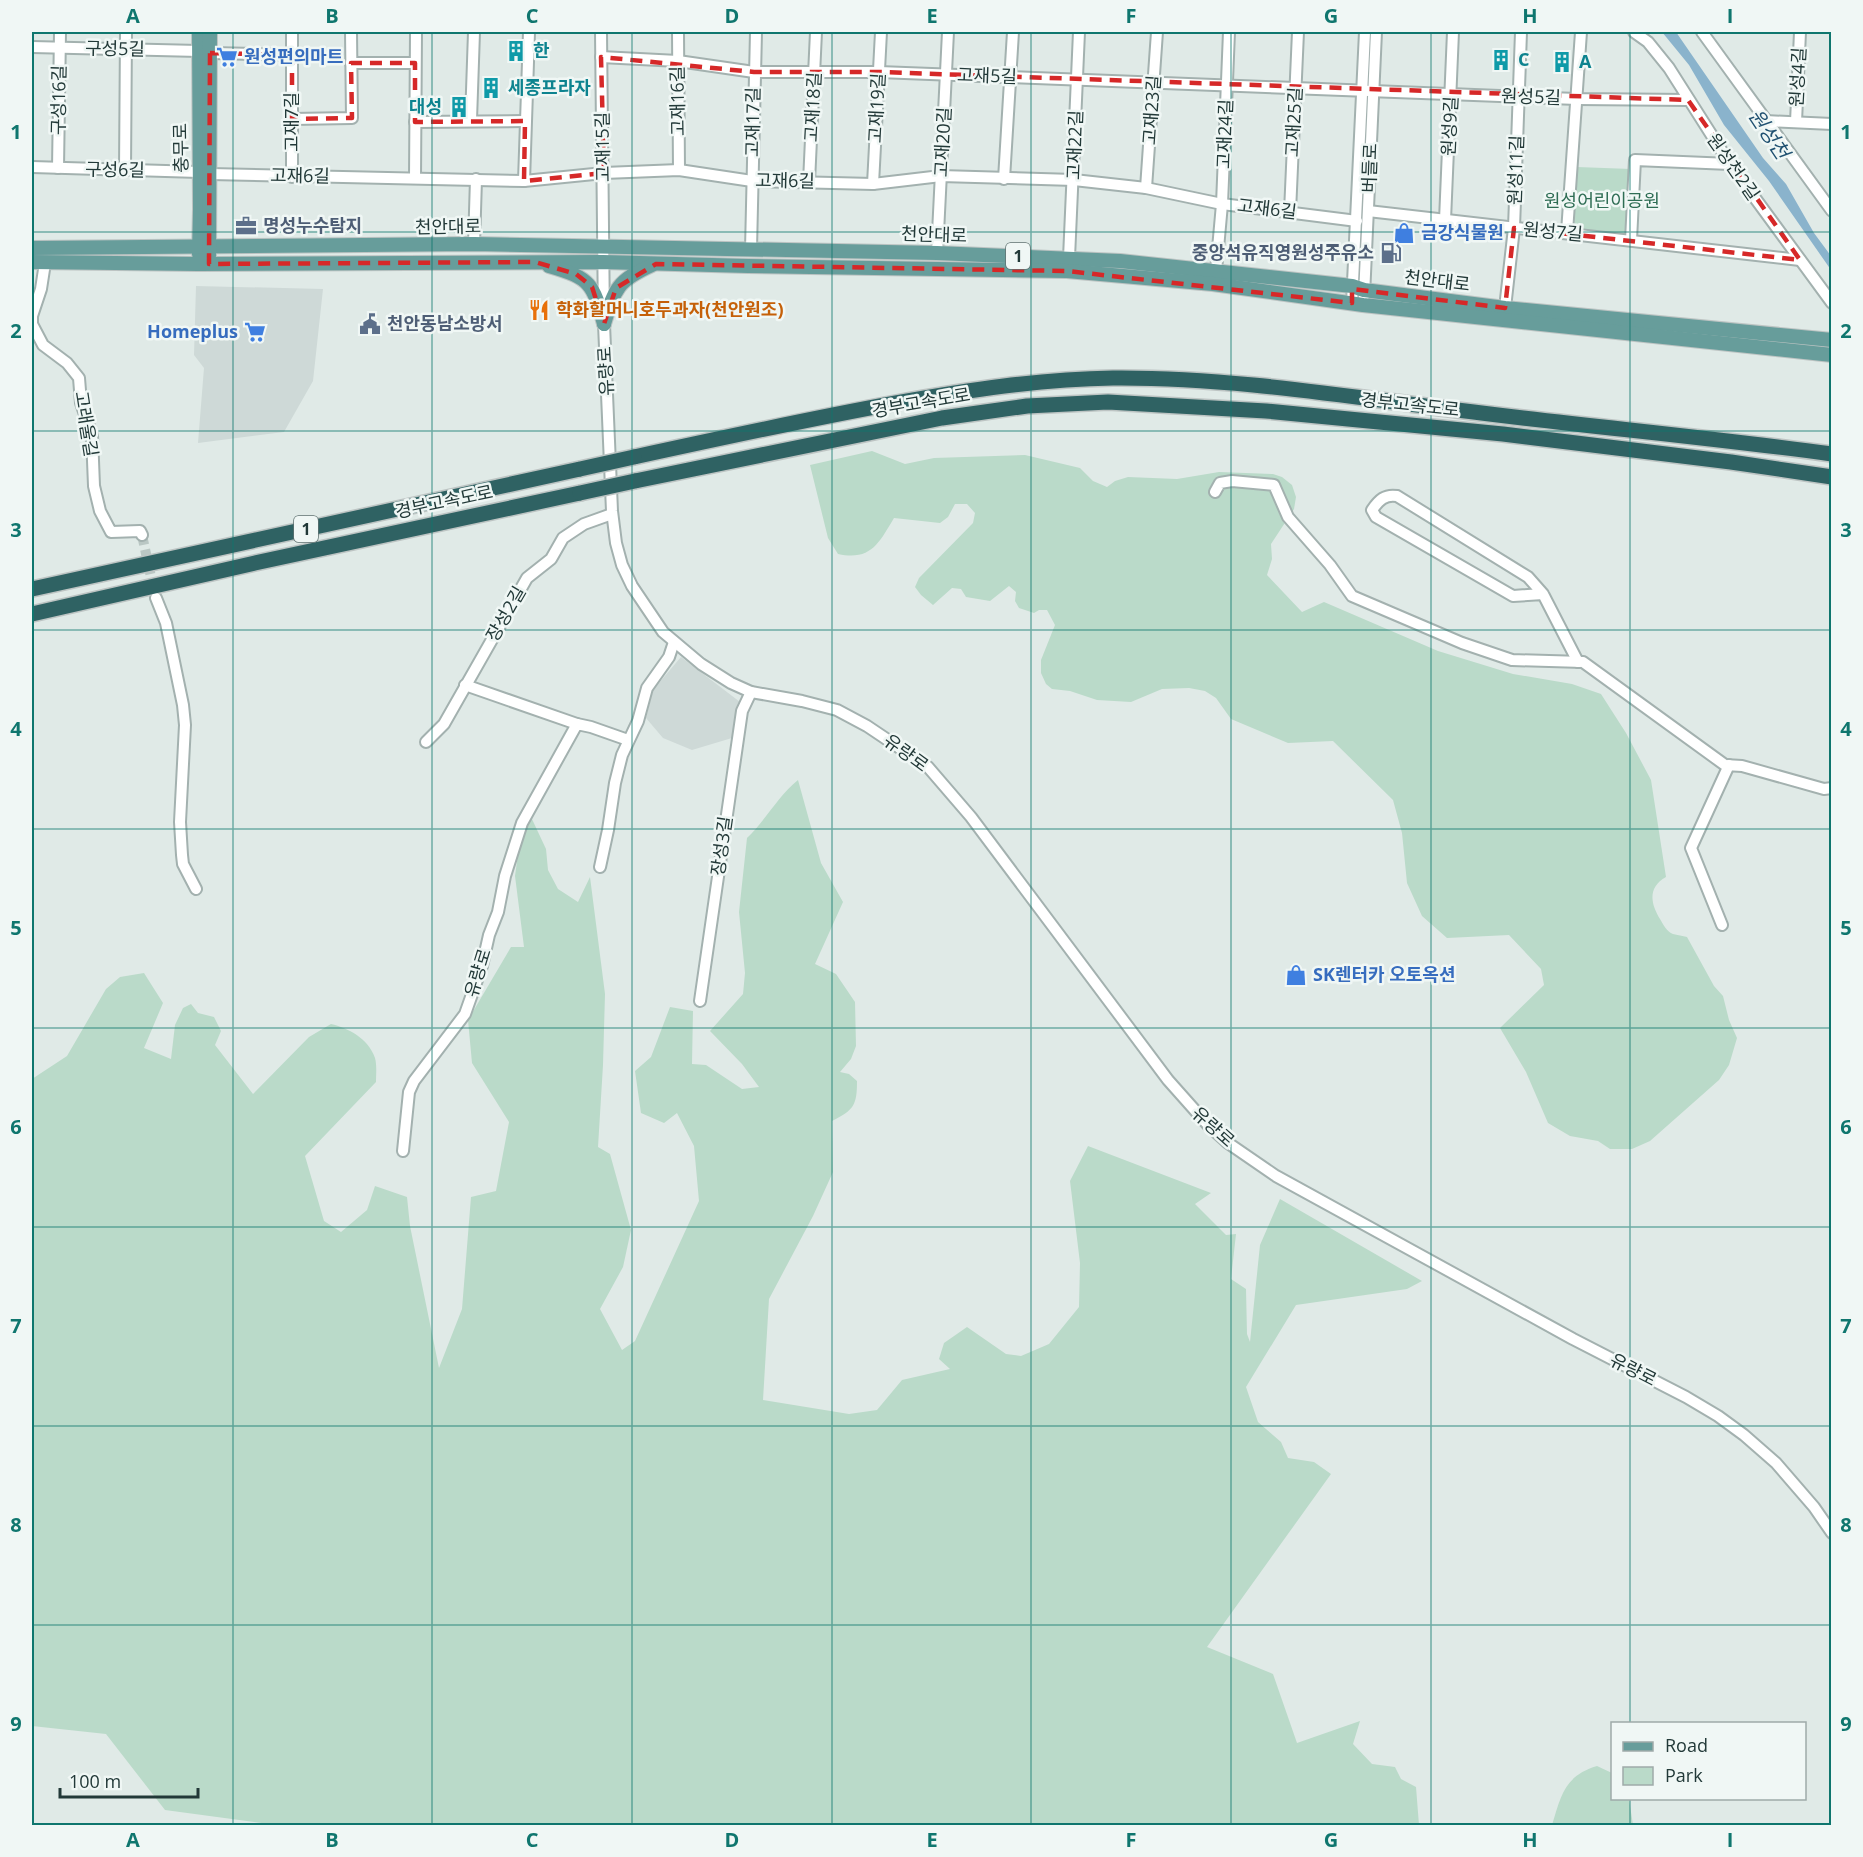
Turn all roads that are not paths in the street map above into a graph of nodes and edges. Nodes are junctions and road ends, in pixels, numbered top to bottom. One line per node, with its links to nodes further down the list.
1 (60, 32): 30 (street, 구성16길)
2 (126, 32): 31 (street)
3 (199, 32): 32 (main road, 충무로)
4 (210, 32): 32 (main road, 충무로)
5 (292, 32): 33 (street, 고재7길)
6 (351, 32): 36 (street)
7 (416, 32): 37 (street)
8 (474, 32): 53 (street)
9 (529, 32): 54 (street)
10 (601, 32): 34 (street, 고재15길)
11 (678, 32): 35 (street, 고재16길)
12 (756, 32): 38 (street, 고재17길)
13 (816, 32): 40 (street, 고재18길)
14 (881, 32): 39 (street, 고재19길)
15 (948, 32): 41 (street, 고재20길)
16 (1013, 32): 42 (street)
17 (1079, 32): 43 (street, 고재22길)
18 (1157, 32): 44 (street, 고재23길)
19 (1229, 32): 45 (street, 고재24길)
20 (1298, 32): 46 (street, 고재25길)
21 (1365, 32): 47 (street, 버들로)
22 (1376, 32): 47 (street, 버들로)
23 (1453, 32): 48 (street, 원성9길)
24 (1521, 32): 49 (street, 원성11길)
25 (1581, 32): 50 (street)
26 (1634, 32): 51 (street, 원성천2길)
27 (1702, 32): 55 (street)
28 (1800, 32): 57 (street, 원성4길)
29 (32, 47): 30 (street, 구성5길)
30 (60, 48): 31 (street, 구성5길); 61 (street, 구성16길)
31 (126, 50): 32 (street, 구성5길); 62 (street)
32 (204, 52): 33 (street); 64 (main road, 충무로)
33 (292, 55): 52 (street, 고재7길)
34 (601, 57): 35 (street, 고재5길); 65 (street, 고재15길)
35 (678, 61): 38 (street, 고재5길); 63 (street, 고재16길)
36 (351, 63): 37 (street); 52 (street)
37 (415, 63): 56 (street)
38 (754, 72): 40 (street, 고재5길); 73 (street, 고재17길)
39 (879, 72): 40 (street, 고재5길); 41 (street, 고재5길); 75 (street, 고재19길)
40 (815, 73): 74 (street, 고재18길)
41 (947, 75): 42 (street, 고재5길); 66 (street, 고재20길)
42 (1010, 77): 43 (street, 고재5길); 70 (street)
43 (1077, 79): 44 (street, 고재5길); 72 (street, 고재22길)
44 (1154, 83): 45 (street, 고재5길); 76 (street, 고재23길)
45 (1226, 87): 46 (street, 고재5길); 77 (street, 고재24길)
46 (1296, 88): 47 (street, 고재5길); 80 (street, 고재25길)
47 (1368, 91): 48 (street, 원성5길); 78 (street, 버들로); 82 (street, 버들로)
48 (1452, 94): 49 (street, 원성5길); 81 (street, 원성9길)
49 (1519, 97): 50 (street, 원성5길); 83 (street, 원성11길)
50 (1577, 99): 51 (street, 원성5길); 84 (street)
51 (1688, 100): 59 (street, 원성천2길)
52 (292, 119): 67 (street, 고재7길)
53 (471, 120): 54 (street); 56 (street)
54 (525, 121): 71 (street)
55 (1765, 121): 57 (street); 79 (street)
56 (415, 122): 68 (street)
57 (1796, 122): 58 (street)
58 (1832, 124)
59 (1730, 164): 85 (street); 93 (street, 원성천2길)
60 (32, 167): 61 (street, 구성6길)
61 (58, 168): 62 (street, 구성6길)
62 (125, 170): 64 (street, 구성6길)
63 (679, 170): 65 (street, 고재6길); 73 (street, 고재6길)
64 (204, 173): 67 (street, 고재6길); 88 (main road, 충무로)
65 (604, 173): 71 (street, 고재6길); 87 (street, 고재15길)
66 (941, 176): 70 (street, 고재6길); 75 (street, 고재6길); 91 (street, 고재20길)
67 (292, 177): 68 (street, 고재6길)
68 (415, 178): 69 (street, 고재6길)
69 (476, 179): 71 (street, 고재6길); 86 (street)
70 (1004, 179): 72 (street, 고재6길)
71 (524, 180)
72 (1074, 180): 76 (street, 고재6길); 92 (street, 고재22길)
73 (752, 181): 74 (street, 고재6길); 90 (street, 고재17길)
74 (809, 182): 75 (street, 고재6길)
75 (873, 184)
76 (1146, 188): 77 (street, 고재6길)
77 (1222, 204): 80 (street, 고재6길); 99 (street, 고재24길)
78 (1368, 211): 81 (street, 원성7길); 100 (street, 버들로)
79 (1832, 211)
80 (1290, 212): 82 (street, 고재6길)
81 (1445, 220): 83 (street, 원성7길)
82 (1357, 221): 100 (street, 버들로)
83 (1514, 228): 84 (street, 원성7길); 103 (street, 원성11길)
84 (1567, 232): 85 (street, 원성7길)
85 (1631, 240): 93 (street, 원성7길)
86 (474, 244): 87 (main road, 천안대로 / 1); 88 (main road, 천안대로 / 1)
87 (603, 245): 90 (main road, 천안대로 / 1); 96 (street, 고재15길)
88 (204, 247): 89 (main road, 천안대로 / 1); 97 (main road, 충무로)
89 (32, 248)
90 (751, 249): 91 (main road, 천안대로 / 1)
91 (937, 253): 92 (main road, 천안대로 / 1)
92 (1069, 258): 99 (main road, 천안대로 / 1)
93 (1800, 260): 101 (street, 원성천2길)
94 (38, 262): 97 (main road, 천안대로 / 1); 111 (street, 고래울길)
95 (535, 262): 96 (main road, 천안대로 / 1); 97 (main road, 천안대로 / 1); 104 (main road)
96 (603, 262): 98 (main road, 천안대로 / 1); 104 (street, 유량로)
97 (204, 264)
98 (656, 264): 102 (main road, 천안대로 / 1); 104 (main road)
99 (1216, 272): 100 (main road, 천안대로 / 1)
100 (1358, 288): 102 (street, 버들로); 103 (main road, 천안대로 / 1)
101 (1832, 303)
102 (1357, 304): 106 (main road, 천안대로 / 1)
103 (1505, 308): 105 (main road, 천안대로 / 1)
104 (604, 324): 110 (street, 유량로)
105 (1832, 340)
106 (1832, 355)
107 (1832, 454): 112 (highway, 경부고속도로 / 1, bridge)
108 (1832, 477): 115 (highway, 경부고속도로 / 1, bridge)
109 (1215, 492): 117 (street)
110 (612, 514): 116 (street, 유량로); 118 (street, 장성2길)
111 (142, 536)
112 (32, 589)
113 (1543, 594): 113 (street); 117 (street)
114 (156, 598): 126 (street)
115 (32, 614)
116 (674, 642): 119 (street, 유량로); 121 (street)
117 (1578, 662): 123 (street)
118 (465, 685): 120 (street); 122 (street, 장성2길)
119 (750, 692): 128 (street, 장성3길); 130 (street, 유량로)
120 (577, 724): 121 (street); 129 (street, 유량로)
121 (628, 741): 125 (street)
122 (426, 742)
123 (1729, 765): 124 (street); 127 (street)
124 (1832, 788)
125 (600, 867)
126 (196, 889)
127 (1722, 925)
128 (700, 1001)
129 (403, 1151)
130 (1832, 1533)

